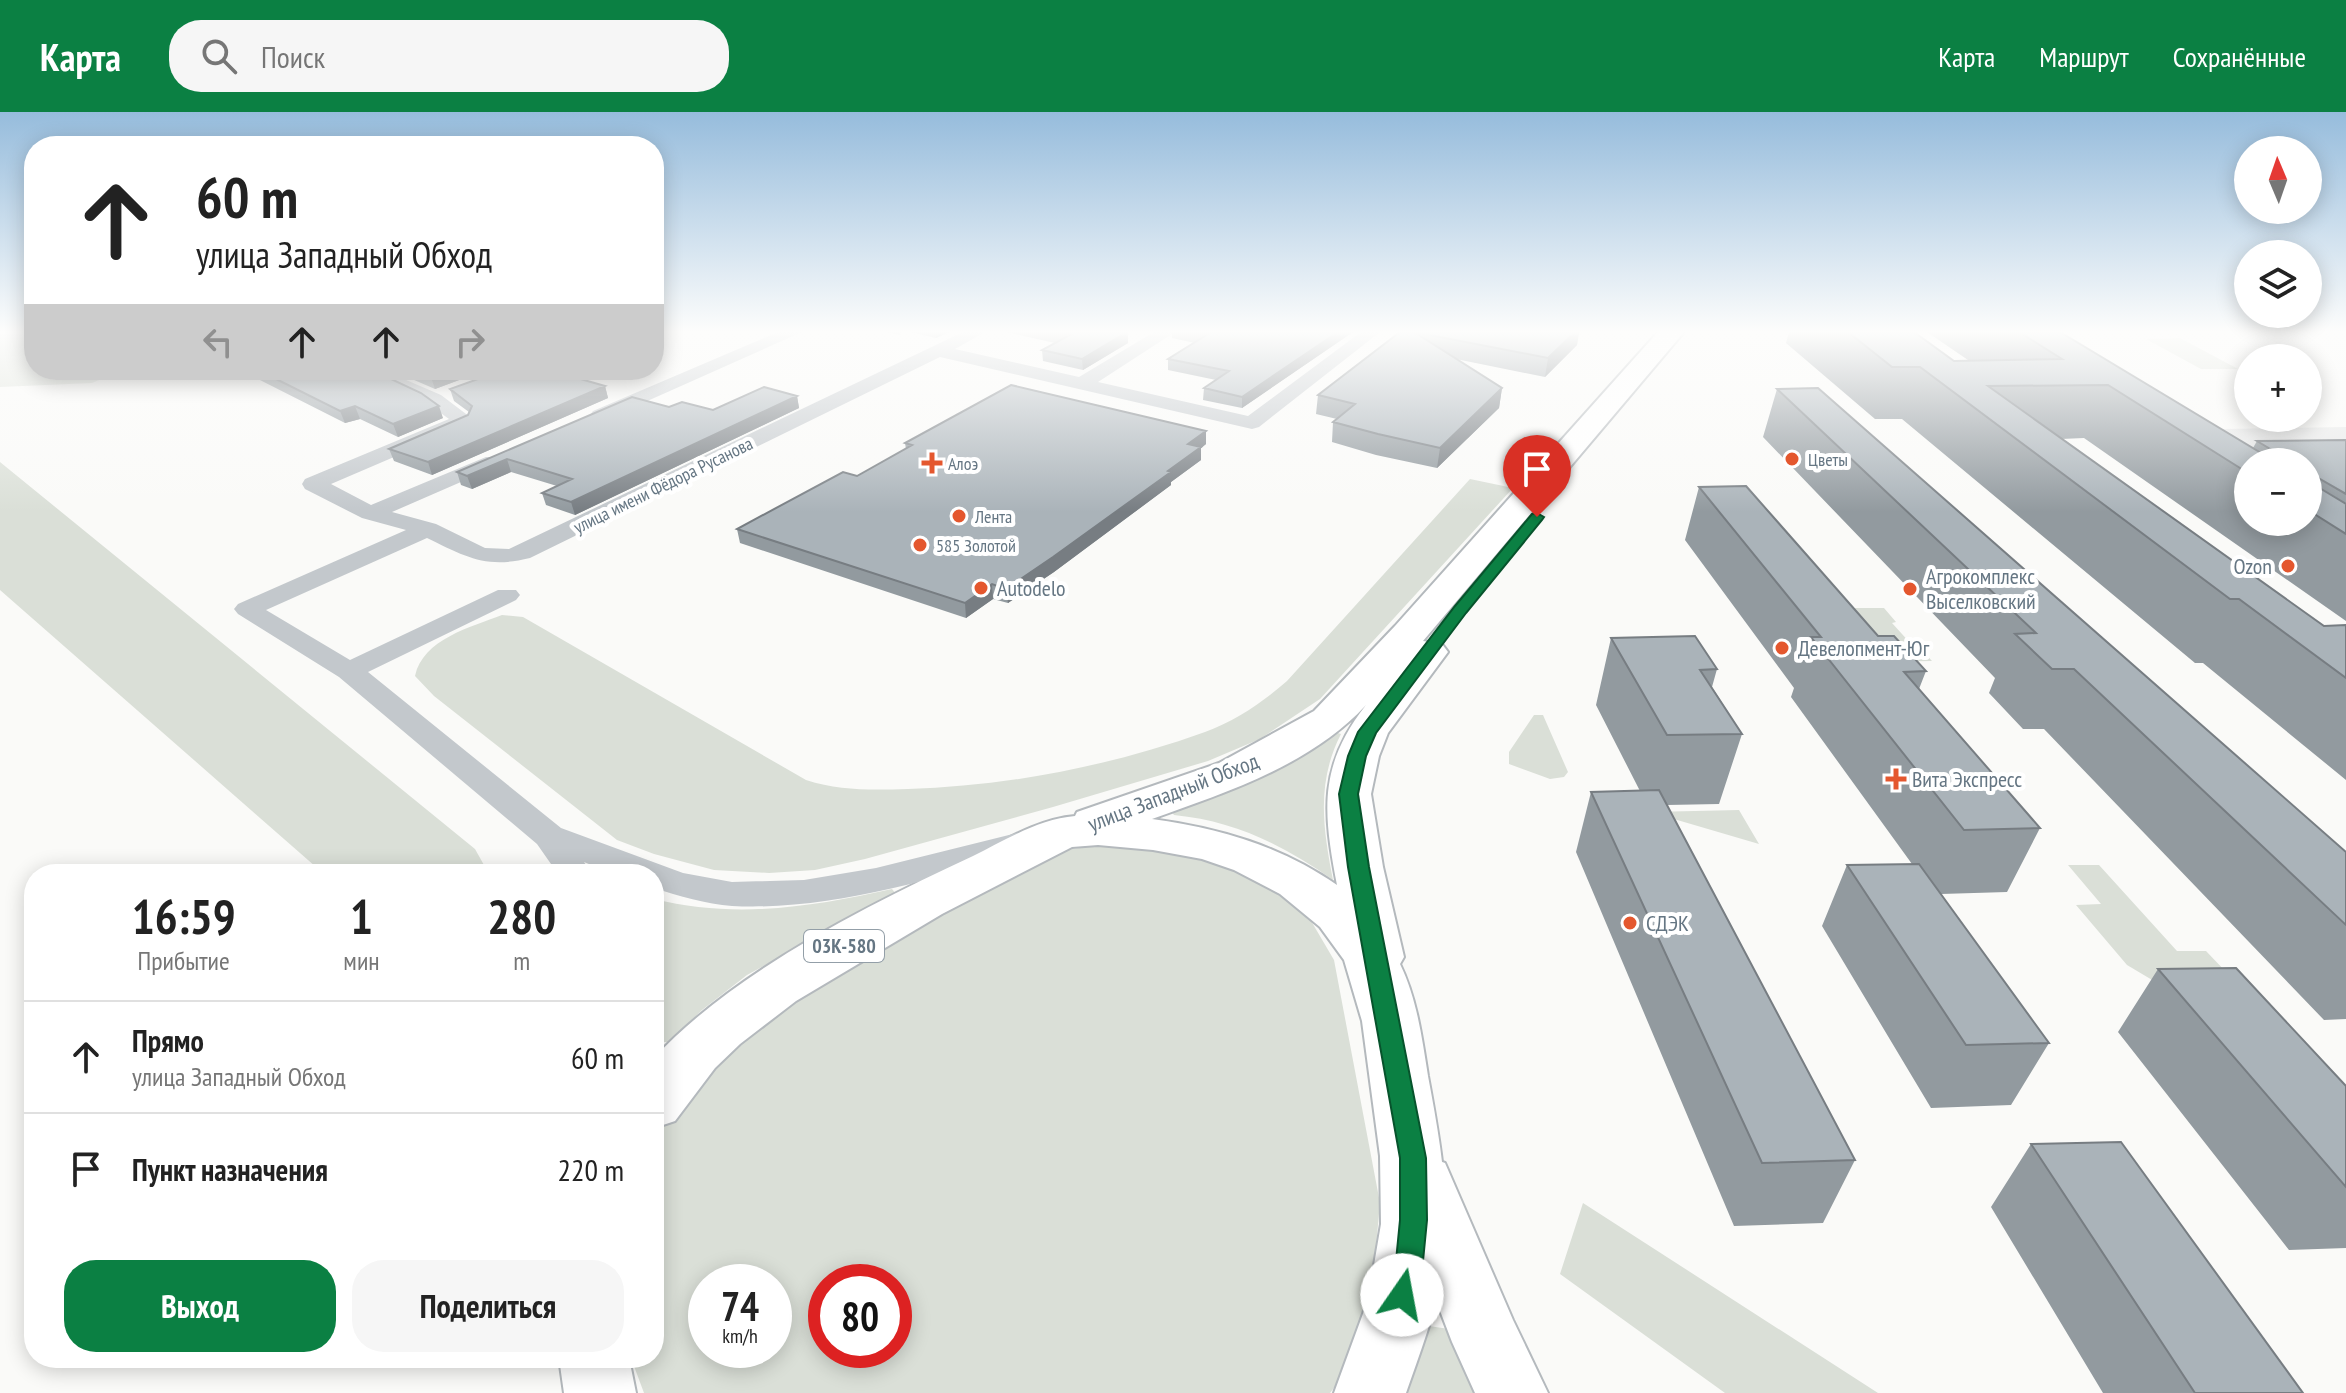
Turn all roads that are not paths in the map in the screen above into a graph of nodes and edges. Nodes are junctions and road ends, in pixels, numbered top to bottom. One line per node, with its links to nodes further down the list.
1 (418, 392): 9 (street)
2 (455, 392): 9 (street)
3 (655, 392): 10 (street)
4 (855, 392): 13 (street, улица имени Фёдора Русанова)
5 (1115, 392): 6 (street)
6 (1293, 392)
7 (1620, 392): 16 (main road, улица Западный Обход / 03К-580)
8 (1640, 392): 21 (main road, 03К-580)
9 (434, 399): 12 (street)
10 (575, 426)
11 (516, 451): 12 (street)
12 (370, 513): 13 (street)
13 (428, 529): 15 (street)
14 (507, 595): 15 (street)
15 (349, 671): 17 (street)
16 (1066, 832): 20 (street); 21 (main road, 03К-580); 22 (main road, 03К-580)
17 (549, 836): 18 (street); 19 (street)
18 (568, 864)
19 (620, 864)
20 (664, 879)
21 (1387, 1006): 23 (main road, 03К-580)
22 (664, 1088)
23 (1413, 1158): 26 (main road, 03К-580); 27 (main road)
24 (596, 1368): 25 (main road)
25 (600, 1393)
26 (1370, 1393)
27 (1512, 1393)

